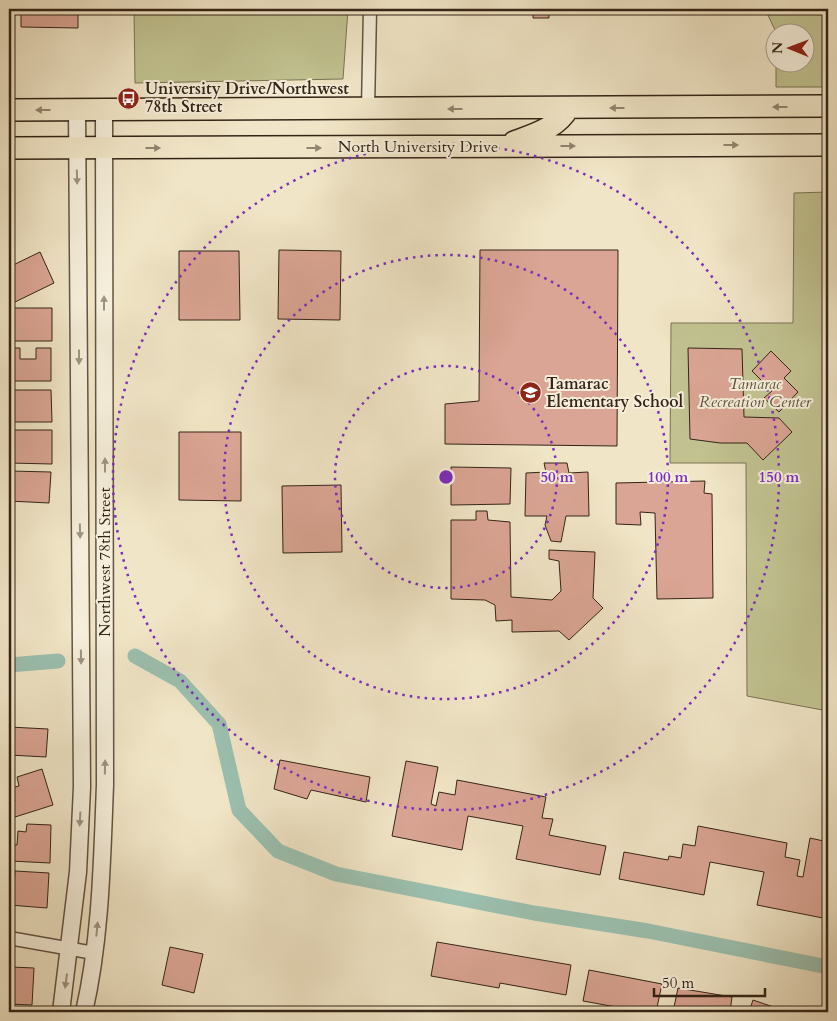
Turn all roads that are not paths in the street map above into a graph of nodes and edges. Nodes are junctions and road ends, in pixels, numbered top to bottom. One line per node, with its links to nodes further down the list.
1 (370, 9): 4 (street)
2 (828, 106): 3 (main road, one-way to 3)
3 (568, 108): 4 (main road, one-way to 4); 9 (main road)
4 (368, 109): 7 (main road)
5 (9, 110): 6 (main road, one-way to 5)
6 (77, 110): 7 (main road); 11 (street, Northwest 78th Street)
7 (104, 110): 12 (street, Northwest 78th Street)
8 (828, 145): 9 (main road, North University Drive, one-way to 8)
9 (502, 146): 12 (main road, North University Drive, one-way to 9)
10 (9, 148): 11 (main road, North University Drive)
11 (77, 148): 12 (main road, North University Drive); 14 (street, Northwest 78th Street, one-way to 14)
12 (104, 149): 15 (street, Northwest 78th Street, one-way to 12)
13 (9, 938): 14 (street)
14 (70, 950): 15 (street); 16 (street, Northwest 78th Street, one-way to 16)
15 (94, 953): 17 (street, Northwest 78th Street)
16 (61, 1012)
17 (84, 1012)

